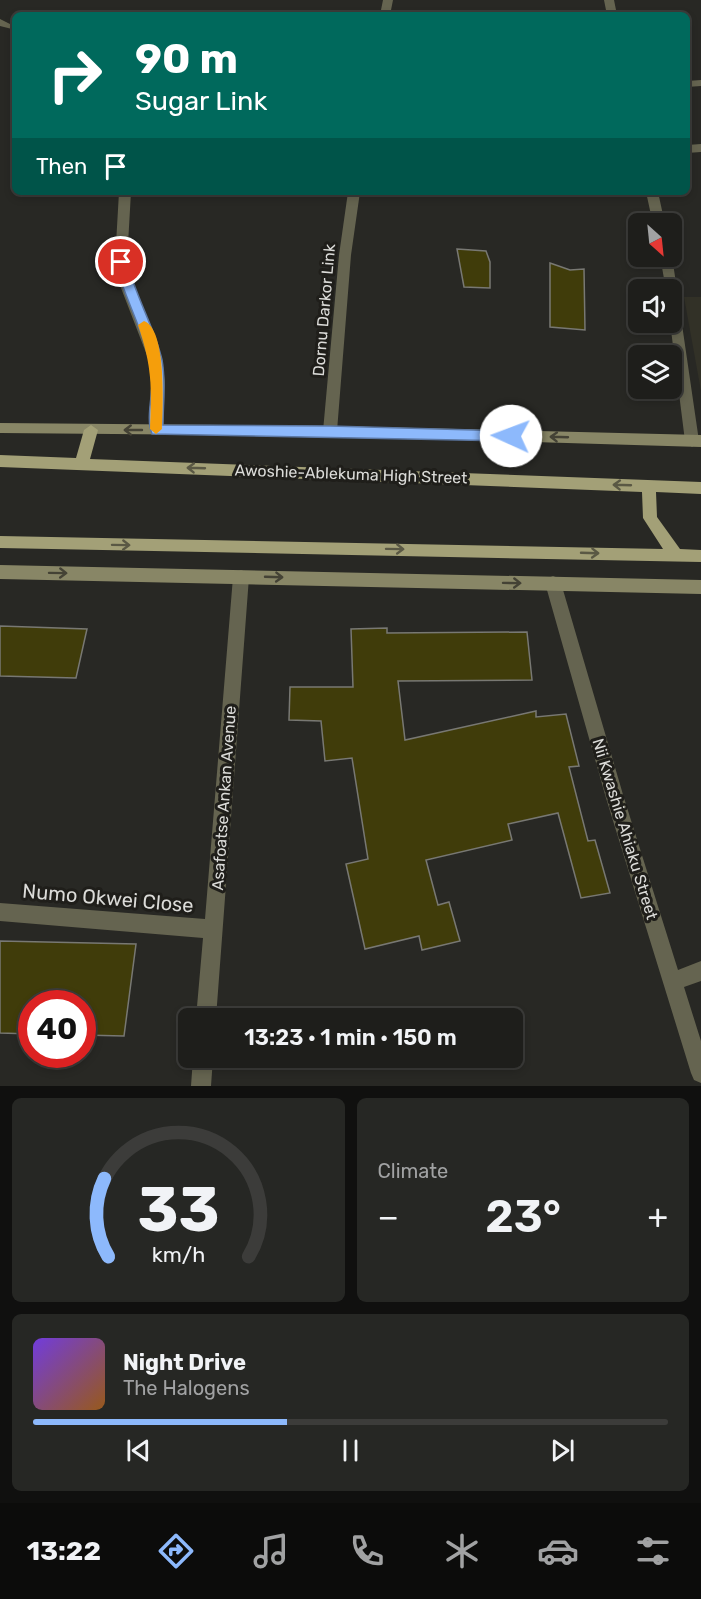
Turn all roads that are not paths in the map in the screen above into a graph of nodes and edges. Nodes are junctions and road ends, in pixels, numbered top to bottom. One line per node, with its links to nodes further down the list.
1 (125, 195): 8 (street)
2 (354, 195): 9 (street, Dornu Darkor Link)
3 (653, 195): 4 (street)
4 (657, 213)
5 (679, 333): 10 (street)
6 (0, 428): 7 (street)
7 (91, 430): 8 (street, one-way to 7); 12 (main road)
8 (156, 430): 9 (street)
9 (330, 431): 10 (street, one-way to 9)
10 (697, 441)
11 (0, 461): 12 (main road, Awoshie-Ablekuma High Street)
12 (82, 463): 13 (main road, Awoshie-Ablekuma High Street, one-way to 12)
13 (649, 486): 14 (main road, Awoshie-Ablekuma High Street); 16 (main road)
14 (701, 488)
15 (0, 542): 16 (main road, one-way to 16)
16 (676, 555): 17 (main road)
17 (701, 556)
18 (0, 572): 19 (street, one-way to 19)
19 (241, 577): 20 (street, one-way to 20); 23 (street, Asafoatse Ankan Avenue)
20 (553, 584): 21 (street); 25 (street, Nii Kwashie Ahiaku Street)
21 (701, 587)
22 (0, 912): 23 (street, Numo Okwei Close)
23 (213, 929): 26 (street, Asafoatse Ankan Avenue)
24 (701, 971): 25 (street)
25 (671, 982): 28 (street, Nii Kwashie Ahiaku Street)
26 (207, 1008)
27 (202, 1068): 29 (street)
28 (701, 1072)
29 (201, 1086)

